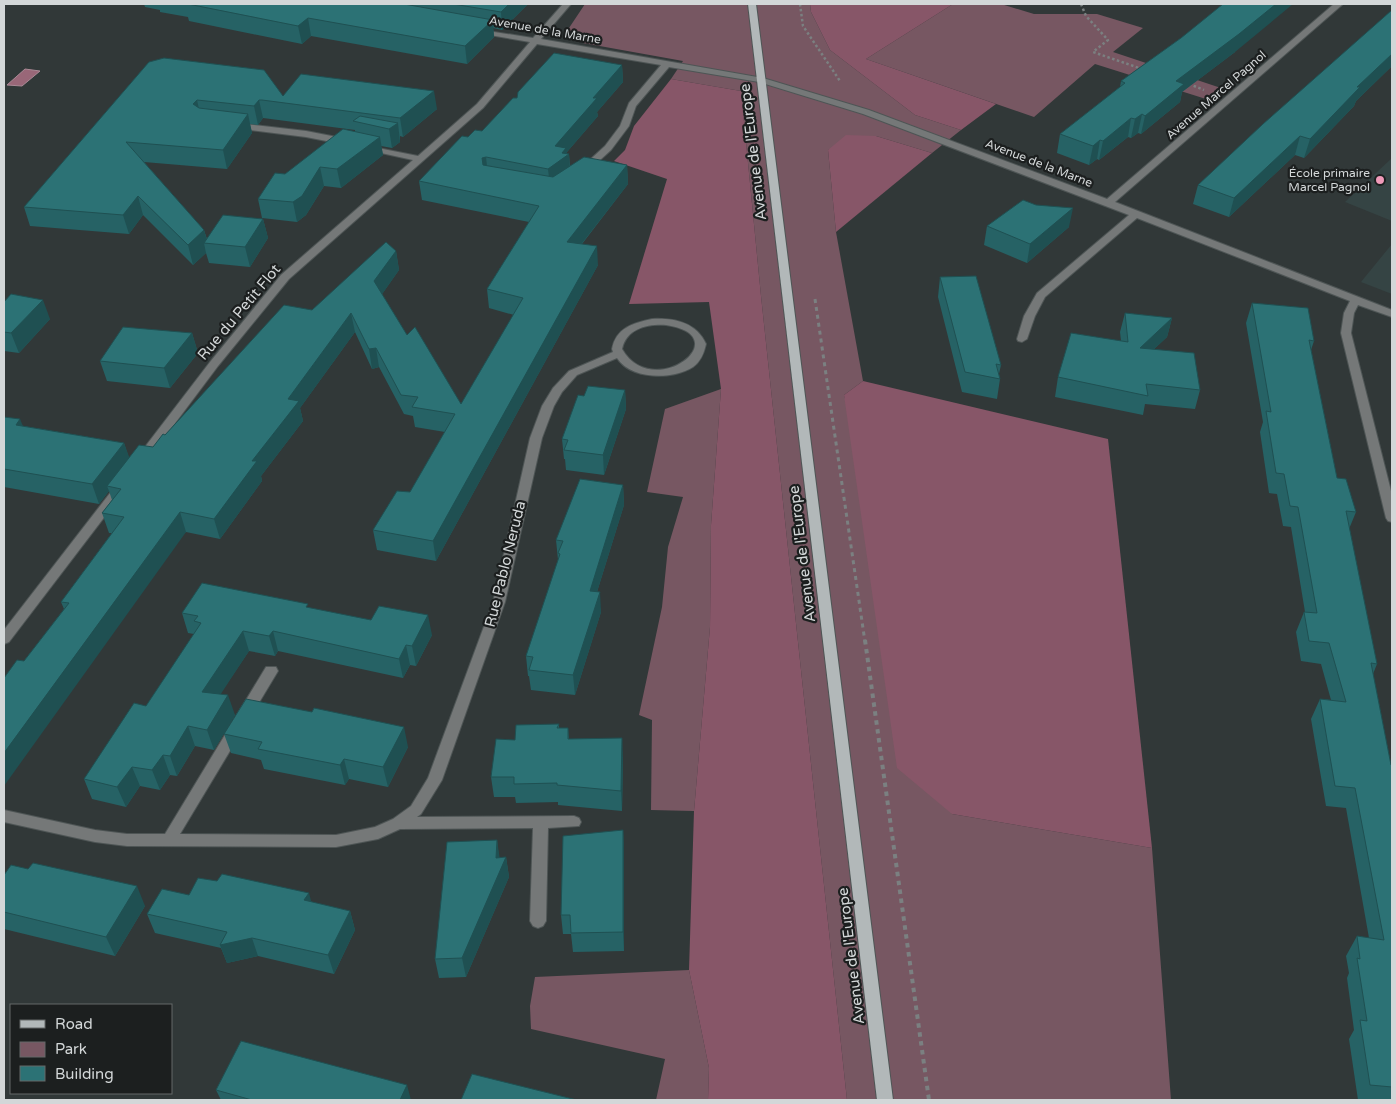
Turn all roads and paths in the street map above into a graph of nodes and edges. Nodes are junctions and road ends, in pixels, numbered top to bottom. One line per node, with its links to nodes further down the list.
1 (567, 4): 7 (street, Rue du Petit Flot)
2 (752, 4): 10 (main road, Avenue de l'Europe)
3 (800, 4): 12 (path)
4 (1081, 4): 9 (path)
5 (1339, 4): 13 (street, Avenue Marcel Pagnol)
6 (466, 28): 7 (street, Avenue de la Marne)
7 (536, 41): 8 (street, Avenue de la Marne); 15 (street, Rue du Petit Flot)
8 (667, 64): 10 (street, Avenue de la Marne); 16 (street)
9 (1148, 70)
10 (760, 80): 17 (street, Avenue de la Marne); 35 (main road, Avenue de l'Europe)
11 (1185, 83): 13 (path)
12 (836, 84)
13 (1230, 99): 17 (street, Avenue Marcel Pagnol)
14 (222, 124): 15 (street)
15 (420, 159): 24 (street, Rue du Petit Flot)
16 (576, 176)
17 (1108, 203): 18 (street, Avenue de la Marne)
18 (1136, 214): 20 (street, Avenue de la Marne); 22 (street)
19 (815, 298): 36 (path)
20 (1355, 300): 21 (street, Avenue de la Marne); 26 (street)
21 (1392, 314)
22 (1022, 339)
23 (618, 354): 23 (street); 32 (street, Rue Pablo Neruda)
24 (137, 466)
25 (125, 482): 27 (street)
26 (1392, 518)
27 (4, 639)
28 (271, 671): 33 (street)
29 (4, 816): 33 (street, Rue Pablo Neruda)
30 (574, 822): 31 (street, Rue Pablo Neruda)
31 (541, 823): 32 (street, Rue Pablo Neruda); 34 (street)
32 (398, 824): 33 (street, Rue Pablo Neruda)
33 (169, 840)
34 (538, 921)
35 (885, 1100)
36 (929, 1100)

